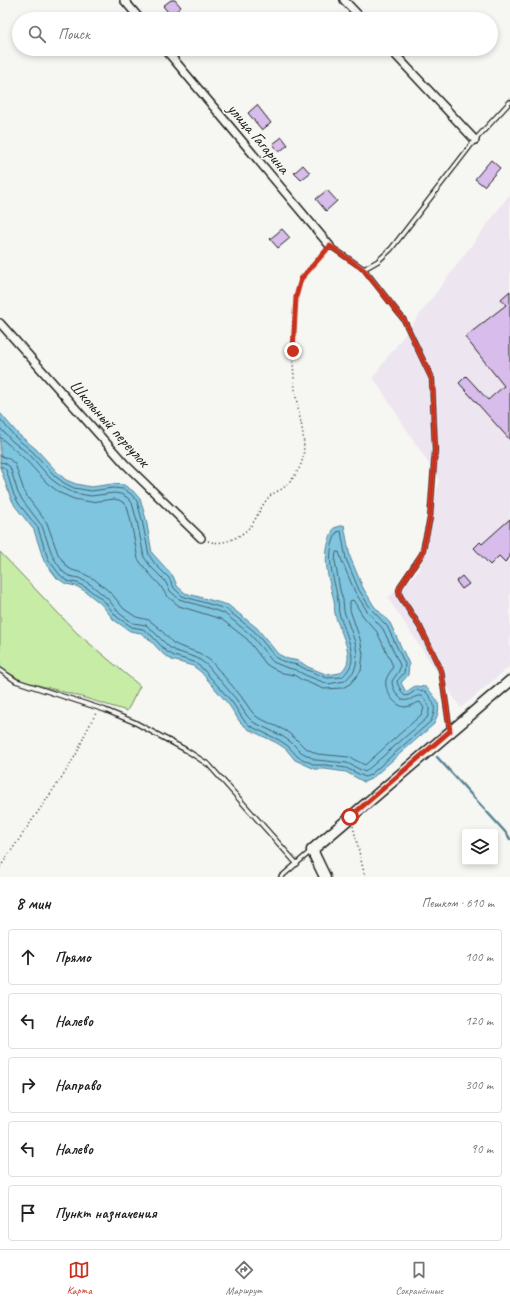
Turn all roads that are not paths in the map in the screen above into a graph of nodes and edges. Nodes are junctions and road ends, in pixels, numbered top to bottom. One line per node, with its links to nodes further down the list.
1 (124, 0): 3 (street)
2 (344, 0): 4 (street)
3 (134, 12)
4 (355, 12)
5 (171, 56): 9 (street, улица Гагарина)
6 (397, 56): 8 (street)
7 (510, 102): 8 (lane)
8 (475, 140): 10 (lane)
9 (330, 246): 10 (lane)
10 (364, 270): 15 (lane)
11 (0, 323): 12 (street, Школьный переулок)
12 (201, 538)
13 (0, 670): 17 (lane)
14 (510, 681): 15 (street)
15 (450, 731): 16 (street)
16 (312, 850): 17 (lane); 19 (street)
17 (297, 864): 18 (lane)
18 (281, 877)
19 (325, 877)

